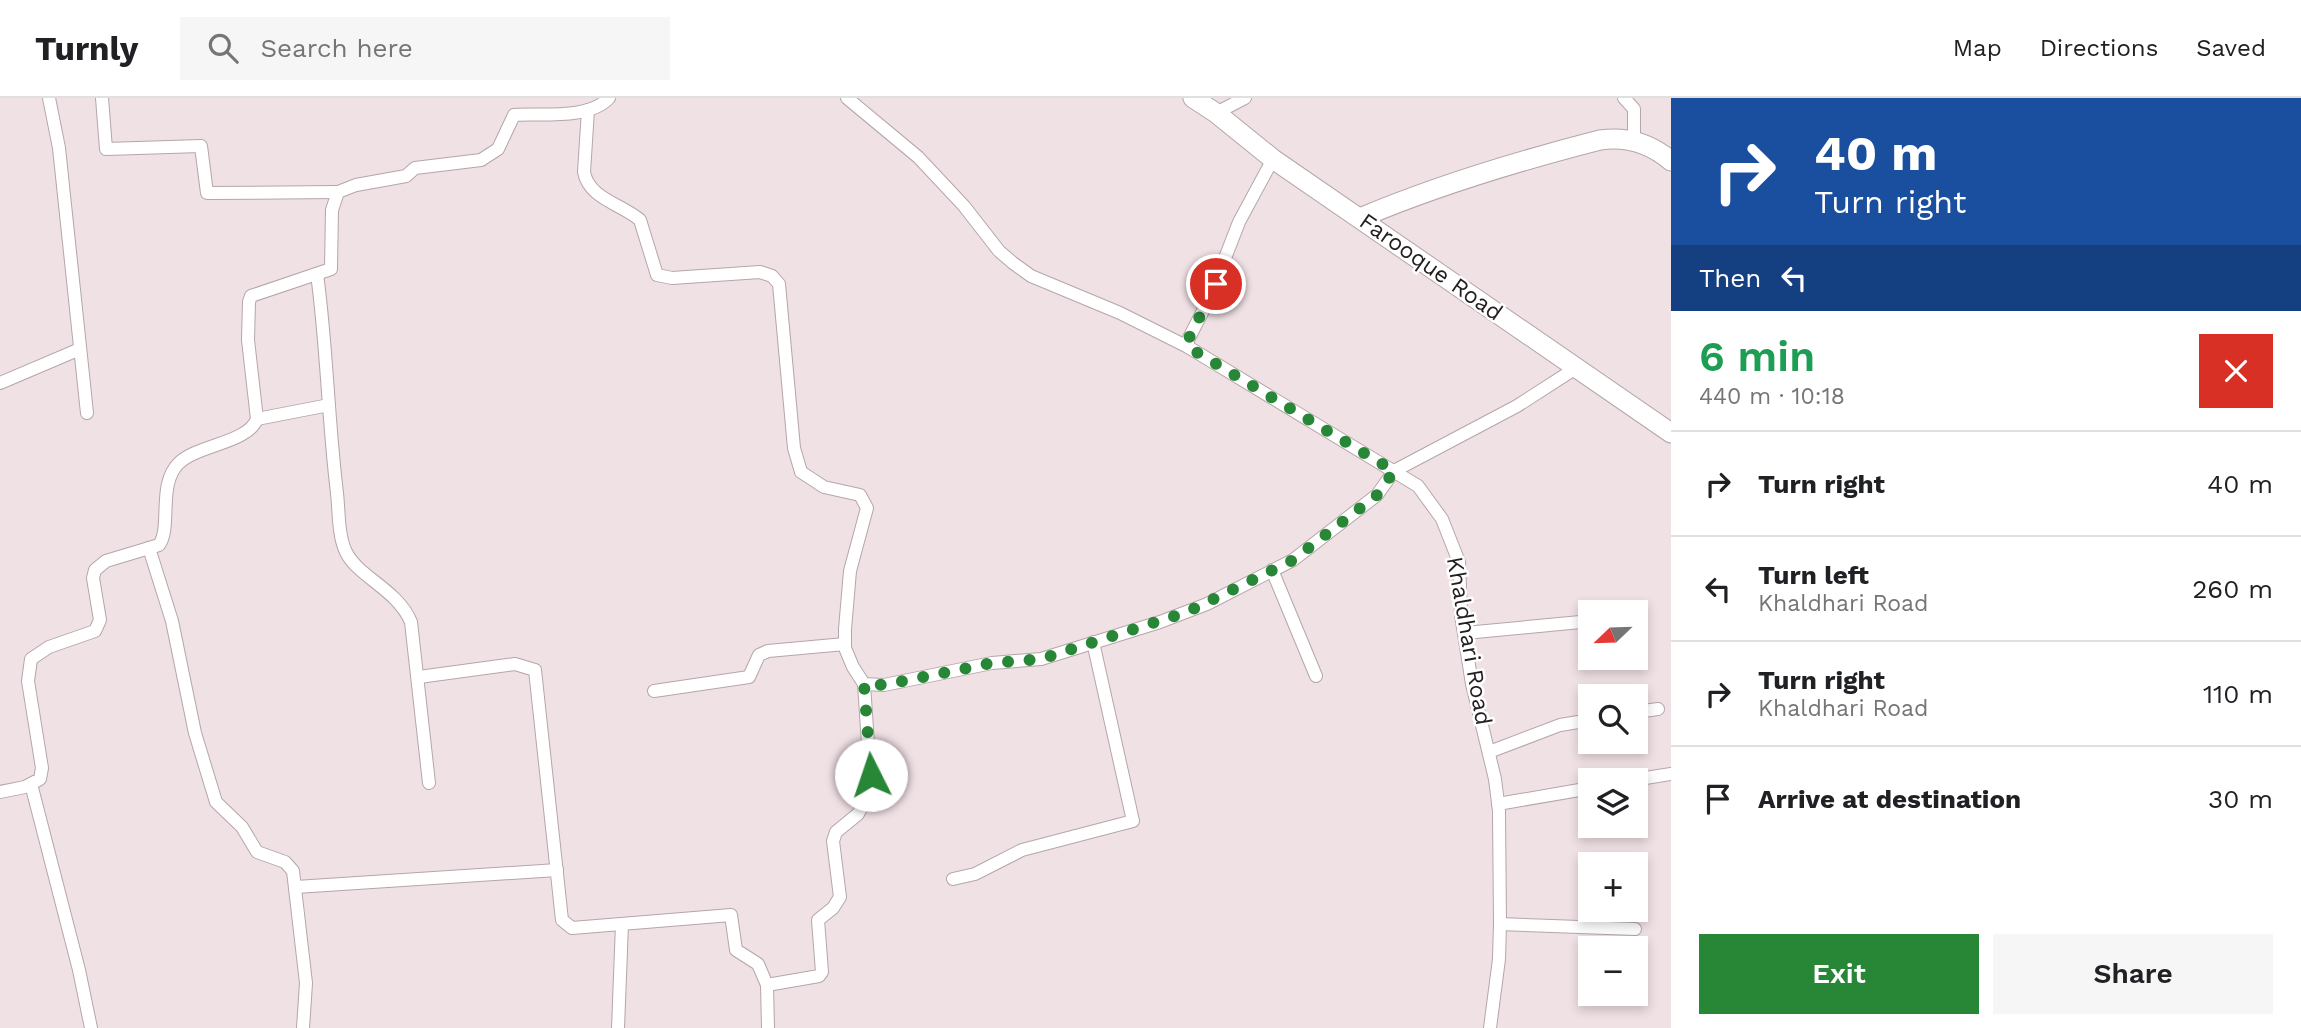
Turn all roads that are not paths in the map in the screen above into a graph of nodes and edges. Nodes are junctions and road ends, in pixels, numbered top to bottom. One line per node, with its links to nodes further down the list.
1 (49, 98): 17 (street)
2 (102, 98): 13 (street)
3 (609, 98): 8 (street)
4 (847, 98): 16 (street, Khaldhari Road)
5 (1193, 98): 9 (main road, Farooque Road)
6 (1245, 98): 9 (street)
7 (1624, 98): 10 (street)
8 (588, 110): 13 (street); 30 (street)
9 (1216, 113): 11 (main road, Farooque Road)
10 (1634, 142): 12 (main road); 14 (main road)
11 (1273, 159): 14 (main road, Farooque Road); 16 (street)
12 (1671, 161)
13 (338, 192): 15 (street)
14 (1360, 218): 18 (main road, Farooque Road)
15 (317, 274): 20 (street); 22 (street)
16 (1188, 347): 24 (street, Khaldhari Road)
17 (80, 349): 19 (street); 21 (street)
18 (1576, 368): 23 (main road, Farooque Road); 24 (street)
19 (0, 383)
20 (329, 405): 22 (street); 32 (street)
21 (87, 413)
22 (257, 419): 25 (street)
23 (1671, 433)
24 (1394, 471): 26 (street); 28 (street, Khaldhari Road)
25 (149, 548): 42 (street); 48 (street)
26 (1272, 570): 29 (street); 31 (street)
27 (1578, 622): 28 (street)
28 (1465, 633): 38 (street, Khaldhari Road)
29 (1093, 642): 33 (street); 47 (street)
30 (845, 644): 33 (street); 34 (street)
31 (1316, 676)
32 (419, 677): 41 (street); 46 (street)
33 (864, 684): 52 (street)
34 (654, 691)
35 (1658, 709): 36 (street)
36 (1648, 710)
37 (1578, 722): 38 (street)
38 (1489, 752): 45 (street, Khaldhari Road)
39 (1671, 774): 40 (street)
40 (1648, 778)
41 (429, 783)
42 (31, 784): 44 (street); 53 (street)
43 (1578, 790): 45 (street)
44 (0, 792)
45 (1497, 804): 50 (street, Khaldhari Road)
46 (556, 870): 48 (street); 49 (street)
47 (953, 879)
48 (296, 887): 54 (street)
49 (622, 924): 52 (street); 55 (street)
50 (1500, 924): 51 (street); 57 (street, Khaldhari Road)
51 (1635, 929)
52 (766, 985): 56 (street)
53 (91, 1028)
54 (303, 1028)
55 (618, 1028)
56 (768, 1028)
57 (1490, 1028)

